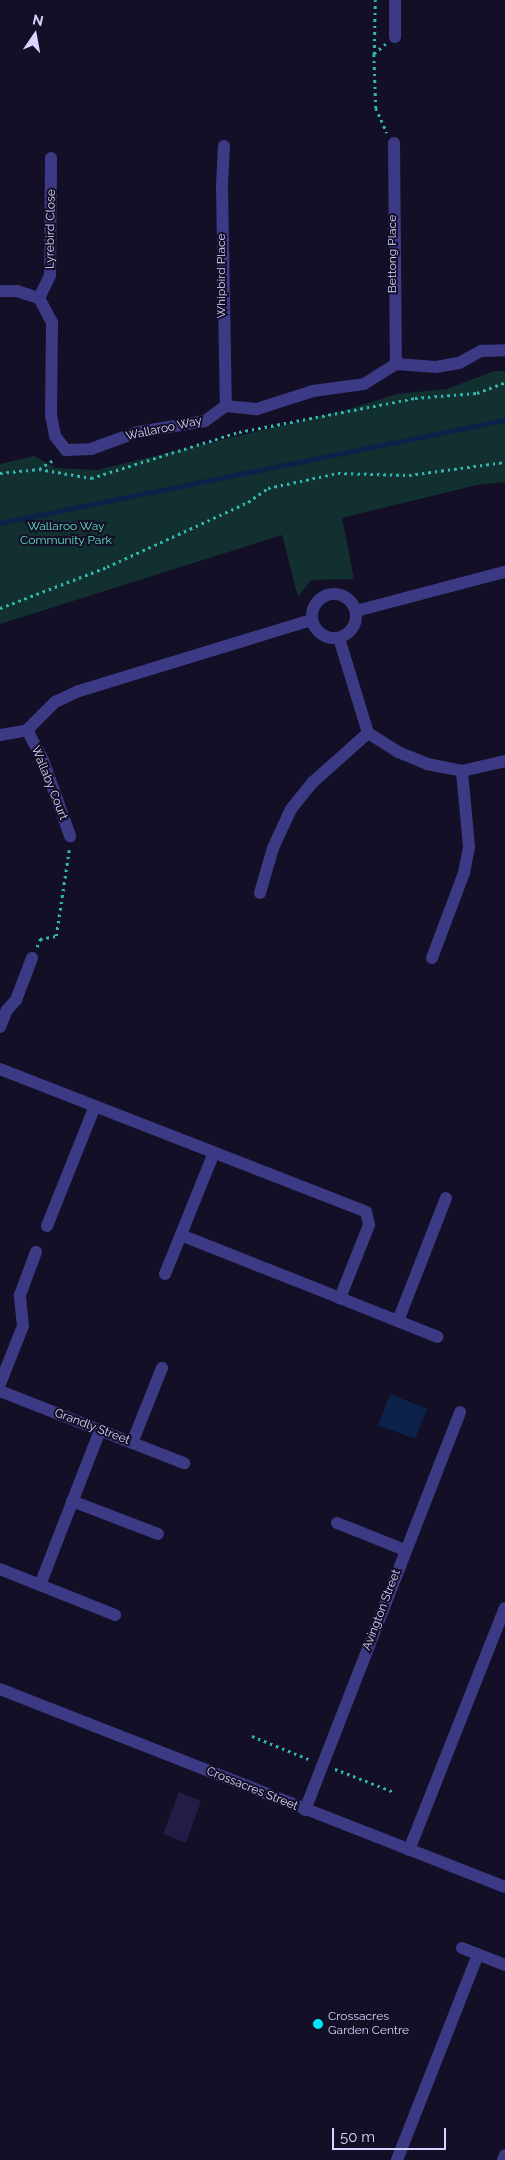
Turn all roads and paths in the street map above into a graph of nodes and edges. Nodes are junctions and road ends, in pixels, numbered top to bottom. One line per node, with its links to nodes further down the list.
1 (375, 0): 4 (path)
2 (395, 0): 3 (street)
3 (395, 37): 4 (path)
4 (374, 54): 5 (path)
5 (394, 143): 11 (street, Bettong Place)
6 (224, 146): 13 (street, Whipbird Place)
7 (51, 158): 9 (street, Lyrebird Close)
8 (0, 291): 9 (street)
9 (39, 298): 14 (street)
10 (505, 350): 11 (street)
11 (396, 364): 13 (street)
12 (505, 382): 16 (path)
13 (226, 406): 14 (street, Wallaroo Way)
14 (66, 450): 16 (path)
15 (505, 462): 19 (path)
16 (39, 470): 17 (path)
17 (0, 473)
18 (505, 572): 20 (street)
19 (0, 608)
20 (356, 611): 21 (street); 22 (street)
21 (312, 620): 22 (street); 23 (street)
22 (339, 638): 24 (street)
23 (27, 730): 25 (street); 28 (street, Wallaby Court)
24 (368, 733): 27 (street); 29 (street)
25 (0, 735)
26 (505, 762): 27 (street)
27 (462, 771): 31 (street)
28 (70, 836): 30 (path)
29 (260, 893)
30 (32, 958): 32 (street)
31 (432, 958)
32 (0, 1027)
33 (0, 1069): 34 (street)
34 (95, 1106): 35 (street); 37 (street)
35 (214, 1152): 38 (street); 41 (street)
36 (446, 1198): 42 (street)
37 (47, 1226)
38 (181, 1235): 40 (street); 41 (street)
39 (36, 1252): 45 (street)
40 (165, 1274)
41 (340, 1298): 42 (street)
42 (398, 1321): 43 (street)
43 (438, 1337)
44 (162, 1368): 49 (street)
45 (0, 1384)
46 (0, 1391): 48 (street, Grandly Street)
47 (460, 1412): 54 (street, Avington Street)
48 (100, 1430): 49 (street, Grandly Street); 51 (street)
49 (132, 1443): 50 (street, Grandly Street)
50 (184, 1463)
51 (72, 1501): 53 (street); 56 (street)
52 (337, 1523): 54 (street)
53 (158, 1534)
54 (405, 1550): 60 (street, Avington Street)
55 (0, 1569): 56 (street)
56 (40, 1584): 58 (street)
57 (505, 1608): 61 (street)
58 (115, 1615)
59 (0, 1690): 60 (street, Crossacres Street)
60 (305, 1810): 61 (street, Crossacres Street)
61 (409, 1850): 62 (street, Crossacres Street)
62 (505, 1887)
63 (462, 1948): 64 (street)
64 (478, 1954): 65 (street); 67 (street)
65 (505, 1965)
66 (505, 2155): 68 (street)
67 (397, 2160)
68 (503, 2160)

